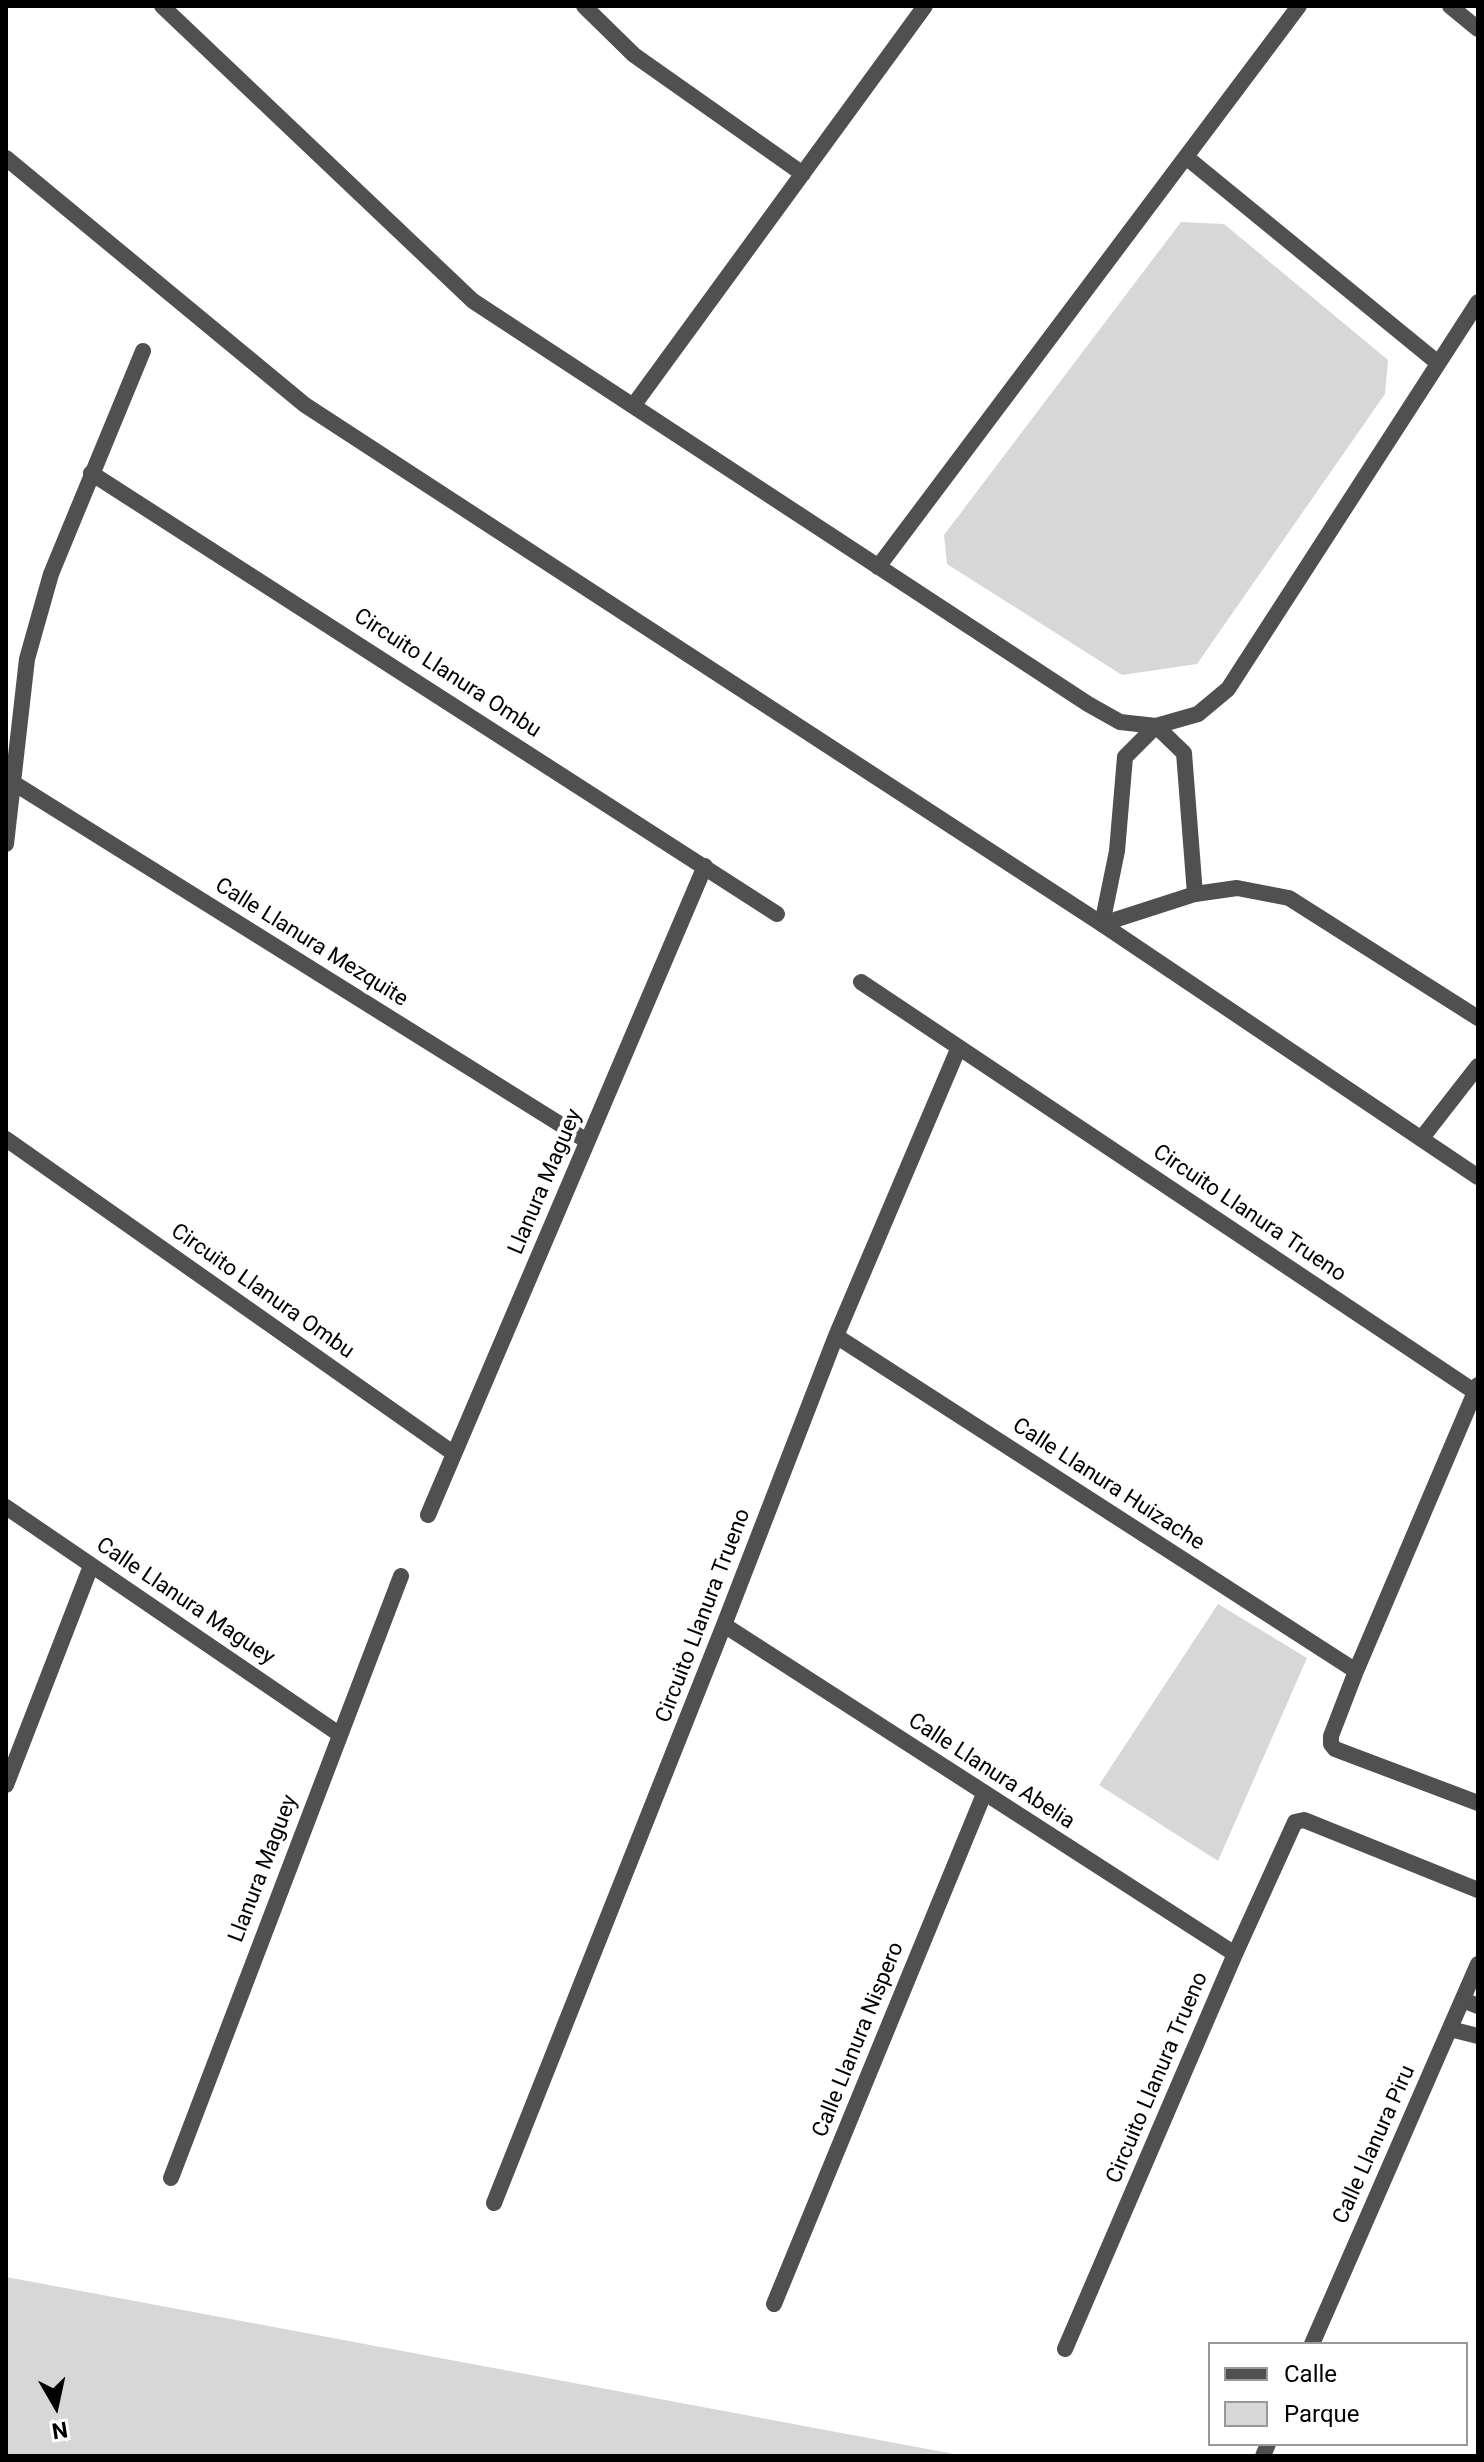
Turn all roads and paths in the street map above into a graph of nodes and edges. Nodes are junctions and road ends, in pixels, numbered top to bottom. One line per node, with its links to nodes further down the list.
1 (584, 6): 9 (street)
2 (925, 6): 9 (street)
3 (1299, 6): 7 (street)
4 (1450, 6): 6 (street)
5 (165, 7): 13 (street)
6 (1478, 29)
7 (1186, 157): 12 (street); 15 (street)
8 (6, 158): 22 (street)
9 (803, 174): 13 (street)
10 (1478, 302): 12 (street)
11 (143, 351): 14 (street)
12 (1438, 363): 16 (street)
13 (633, 406): 15 (street)
14 (91, 473): 17 (street); 19 (street, Circuito Llanura Ombu)
15 (878, 567): 16 (street)
16 (1156, 726): 20 (street); 22 (street)
17 (12, 782): 18 (street); 29 (street, Calle Llanura Mezquite)
18 (6, 844)
19 (705, 866): 21 (street, Circuito Llanura Ombu); 29 (street, Llanura Maguey)
20 (1195, 894): 22 (street); 24 (street)
21 (777, 914)
22 (1102, 924): 28 (street)
23 (861, 982): 25 (street, Circuito Llanura Trueno)
24 (1478, 1018)
25 (959, 1047): 31 (street, Circuito Llanura Trueno); 32 (street, Circuito Llanura Trueno)
26 (1478, 1066): 28 (street)
27 (6, 1139): 33 (street, Circuito Llanura Ombu)
28 (1421, 1139): 30 (street)
29 (587, 1141): 33 (street, Llanura Maguey)
30 (1478, 1177)
31 (836, 1336): 38 (street, Circuito Llanura Trueno); 39 (street, Calle Llanura Huizache)
32 (1476, 1388): 39 (street, Circuito Llanura Trueno)
33 (453, 1453): 35 (street, Llanura Maguey)
34 (6, 1507): 36 (street, Calle Llanura Maguey)
35 (428, 1515)
36 (91, 1566): 40 (street, Calle Llanura Maguey); 41 (street)
37 (401, 1576): 40 (street, Llanura Maguey)
38 (724, 1625): 42 (street, Calle Llanura Abelia); 51 (street, Circuito Llanura Trueno)
39 (1356, 1671): 43 (street, Circuito Llanura Trueno)
40 (339, 1734): 50 (street, Llanura Maguey)
41 (6, 1785)
42 (984, 1794): 45 (street, Calle Llanura Abelia); 52 (street, Calle Llanura Nispero)
43 (1478, 1803)
44 (1478, 1890): 45 (street, Circuito Llanura Trueno)
45 (1235, 1954): 54 (street, Circuito Llanura Trueno)
46 (1478, 1964): 47 (street, Calle Llanura Piru)
47 (1470, 2003): 48 (street, Calle Llanura Piru)
48 (1450, 2029): 49 (street); 53 (street, Calle Llanura Piru)
49 (1478, 2036)
50 (171, 2178)
51 (494, 2203)
52 (774, 2304)
53 (1313, 2342)
54 (1065, 2349)

